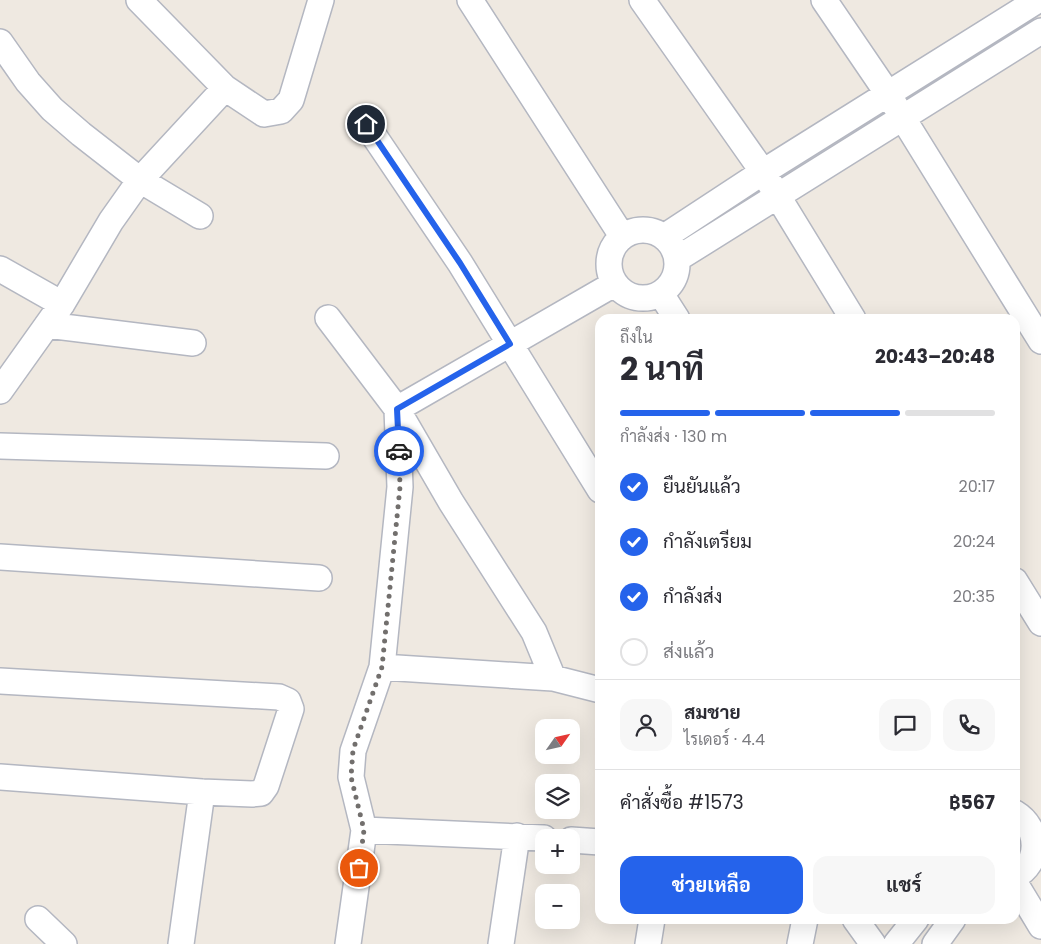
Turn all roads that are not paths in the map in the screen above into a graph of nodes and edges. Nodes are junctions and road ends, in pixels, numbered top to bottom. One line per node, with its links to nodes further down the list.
1 (139, 0): 10 (street)
2 (470, 0): 18 (street)
3 (642, 0): 14 (street)
4 (824, 0): 11 (street)
5 (1038, 0): 7 (street)
6 (320, 1): 10 (street)
7 (1012, 7): 8 (street); 11 (street)
8 (1038, 41): 12 (street)
9 (0, 42): 15 (street)
10 (225, 88): 15 (street)
11 (888, 94): 12 (street); 14 (street)
12 (903, 118): 16 (street); 29 (street)
13 (366, 124): 31 (street)
14 (763, 172): 16 (street); 19 (street)
15 (140, 180): 17 (street); 24 (street)
16 (778, 196): 20 (street); 26 (street)
17 (200, 216)
18 (622, 236): 19 (street); 22 (street)
19 (664, 237): 20 (street)
20 (677, 259): 23 (street)
21 (0, 269): 24 (street)
22 (614, 284): 23 (street); 31 (street)
23 (661, 294): 25 (street)
24 (62, 304): 28 (street)
25 (674, 314)
26 (851, 314)
27 (328, 318): 33 (street)
28 (47, 325): 30 (street); 32 (street)
29 (1041, 341)
30 (193, 343)
31 (510, 344): 33 (street); 36 (street)
32 (0, 390)
33 (397, 409): 41 (street); 42 (street)
34 (0, 446): 35 (street)
35 (326, 456)
36 (595, 482)
37 (0, 557): 38 (street)
38 (319, 578)
39 (1020, 589): 40 (street)
40 (1041, 623)
41 (382, 667): 42 (street); 48 (street)
42 (553, 678): 44 (street)
43 (0, 681): 46 (street)
44 (595, 689)
45 (0, 777): 46 (street)
46 (202, 792): 63 (street)
47 (1032, 827): 53 (street)
48 (364, 830): 49 (street); 64 (street)
49 (518, 836): 50 (street); 65 (street)
50 (535, 837)
51 (580, 841): 52 (street)
52 (595, 842)
53 (1020, 873)
54 (1020, 891): 61 (street)
55 (38, 919): 62 (street)
56 (651, 924): 66 (street)
57 (804, 924): 67 (street)
58 (859, 924): 68 (street)
59 (912, 924): 69 (street)
60 (949, 924): 70 (street)
61 (1041, 926)
62 (64, 944)
63 (181, 944)
64 (348, 944)
65 (500, 944)
66 (648, 944)
67 (800, 944)
68 (873, 944)
69 (896, 944)
70 (934, 944)

